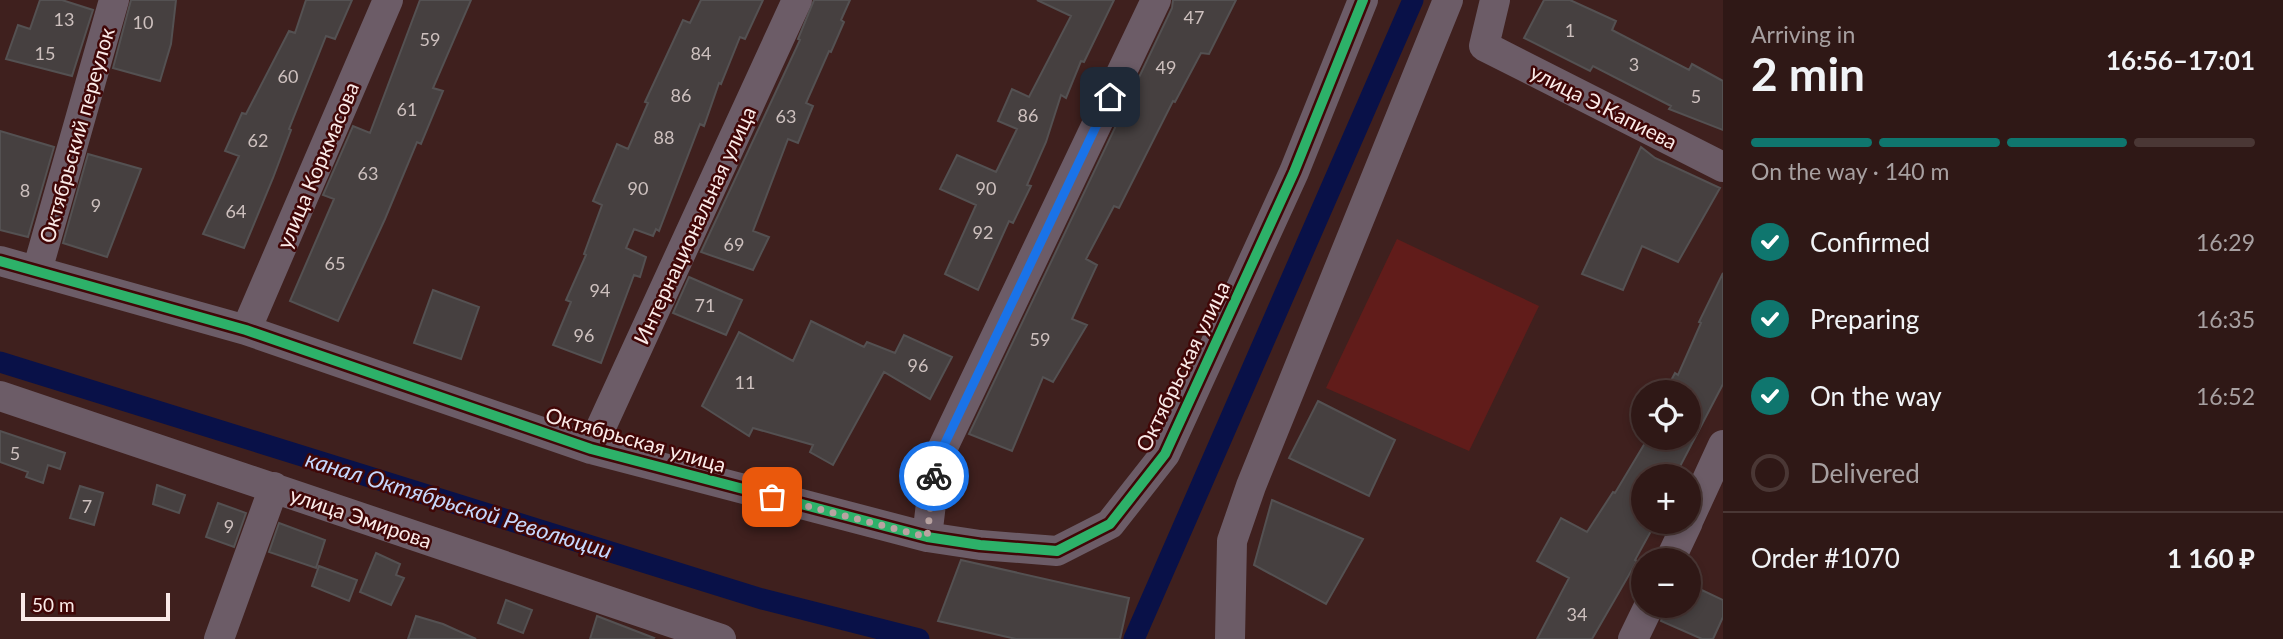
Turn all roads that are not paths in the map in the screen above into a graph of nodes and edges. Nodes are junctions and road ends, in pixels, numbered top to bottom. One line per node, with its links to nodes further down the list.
1 (114, 0): 10 (street, Октябрьский переулок)
2 (388, 0): 11 (street, улица Коркмасова)
3 (797, 0): 14 (street, Интернациональная улица)
4 (1156, 0): 17 (street)
5 (1363, 0): 17 (street, Октябрьская улица)
6 (1448, 0): 21 (street)
7 (1495, 0): 8 (street, улица Э.Капиева)
8 (1723, 167)
9 (0, 261): 10 (street, Октябрьская улица)
10 (37, 271): 11 (street, Октябрьская улица)
11 (246, 330): 14 (street, Октябрьская улица)
12 (0, 396): 15 (street, улица Эмирова)
13 (1723, 445): 16 (street)
14 (591, 449): 17 (street, Октябрьская улица)
15 (274, 487): 19 (street); 20 (street, улица Эмирова)
16 (1701, 492)
17 (927, 537)
18 (1643, 618): 22 (street)
19 (219, 639)
20 (721, 639)
21 (1230, 639)
22 (1633, 639)

